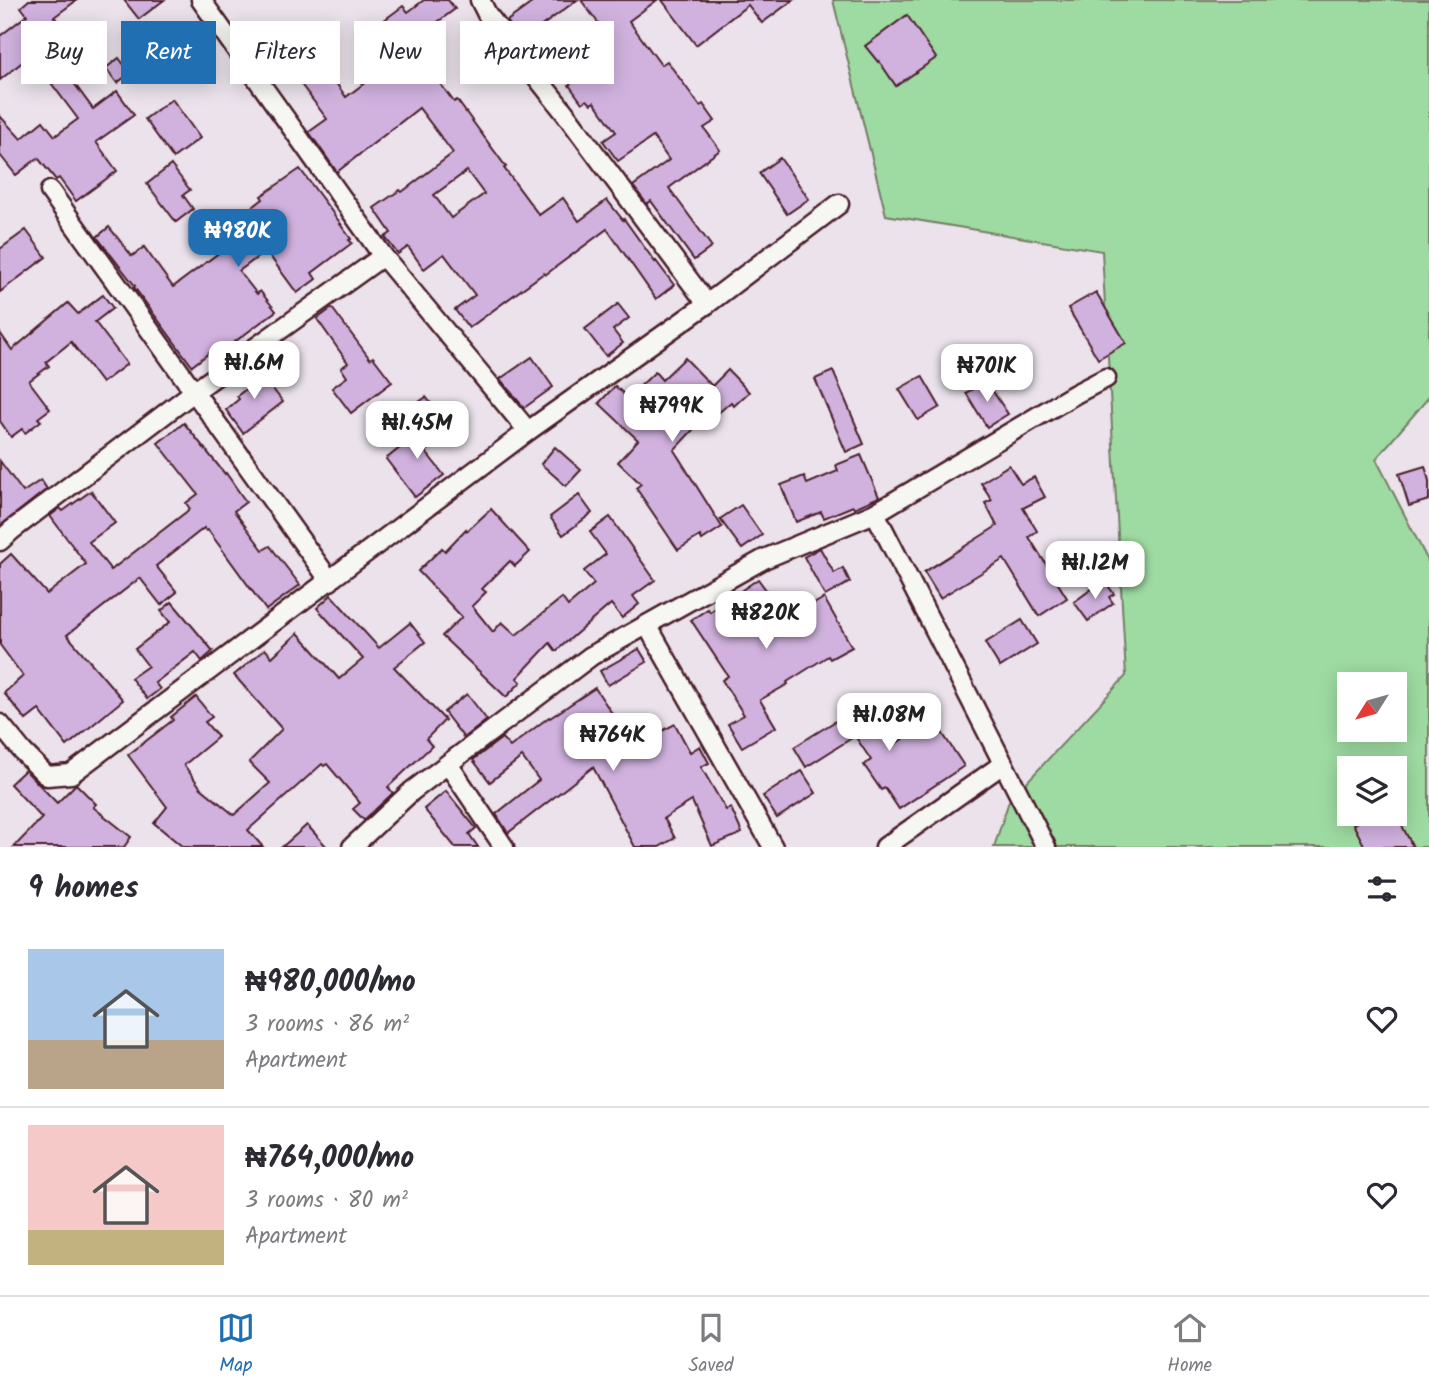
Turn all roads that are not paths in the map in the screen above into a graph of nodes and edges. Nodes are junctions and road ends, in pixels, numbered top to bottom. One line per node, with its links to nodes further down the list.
1 (201, 0): 5 (street)
2 (480, 0): 6 (street)
3 (50, 191): 8 (street)
4 (839, 204): 6 (street)
5 (383, 256): 8 (street); 9 (street)
6 (707, 304): 9 (street)
7 (1106, 378): 10 (street)
8 (195, 391): 11 (street); 12 (street)
9 (528, 431): 12 (street)
10 (875, 513): 13 (street); 16 (street)
11 (0, 541)
12 (330, 580): 14 (street)
13 (647, 625): 15 (street); 19 (street)
14 (0, 724)
15 (448, 764): 17 (street); 18 (street)
16 (1003, 764): 20 (street); 21 (street)
17 (352, 847)
18 (504, 847)
19 (773, 847)
20 (885, 847)
21 (1046, 847)

